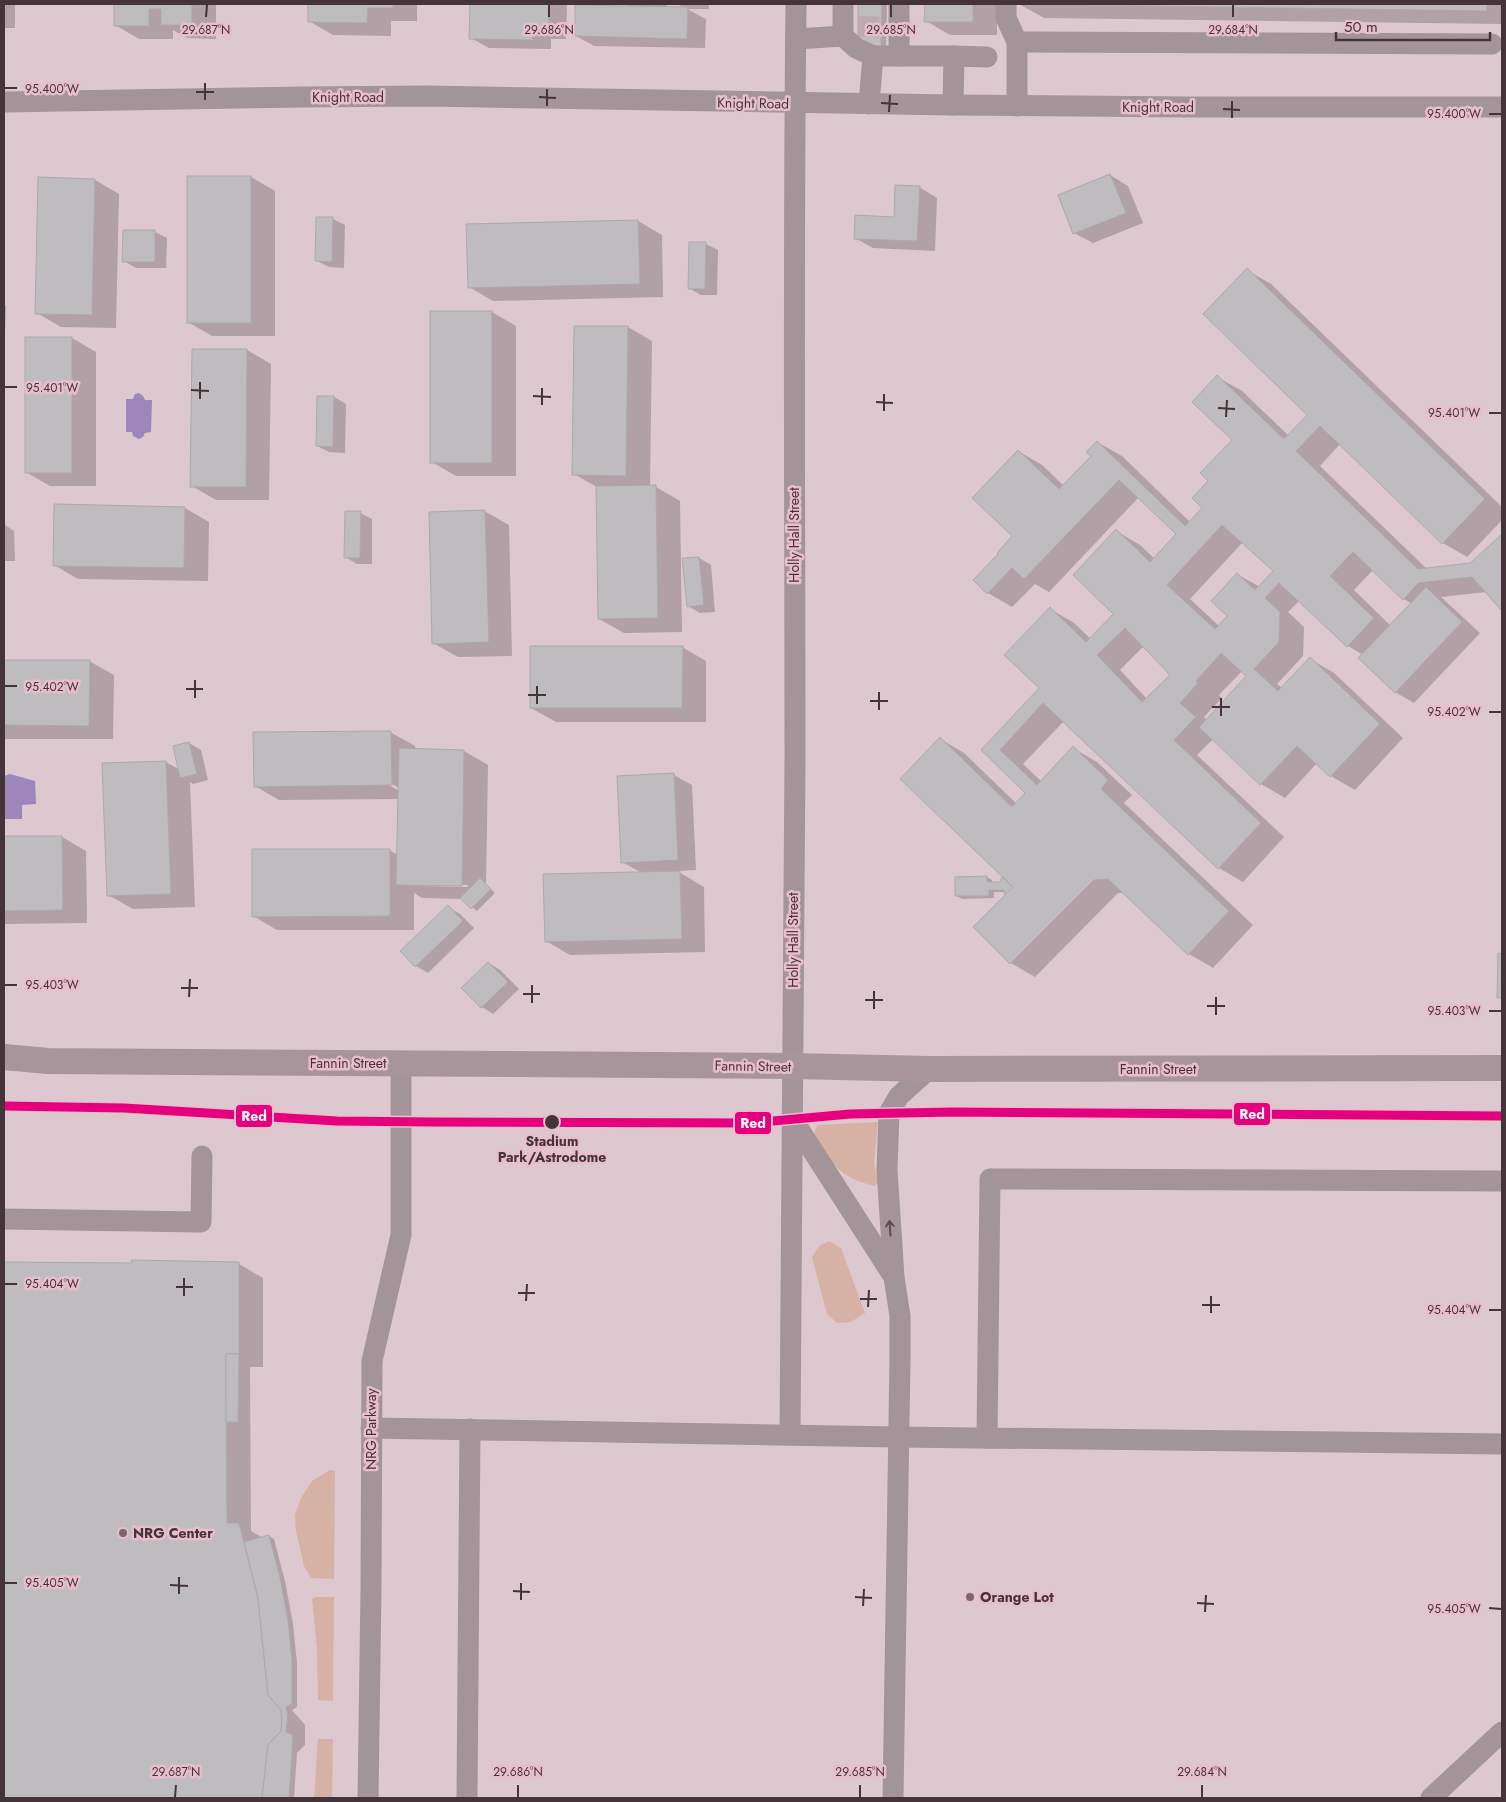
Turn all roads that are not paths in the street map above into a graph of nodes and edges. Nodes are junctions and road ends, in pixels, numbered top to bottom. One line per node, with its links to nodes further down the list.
1 (796, 4): 6 (street, Holly Hall Street)
2 (843, 4): 5 (street)
3 (900, 4): 10 (street)
4 (1006, 4): 7 (street)
5 (848, 30): 6 (street); 9 (street)
6 (796, 39): 14 (street, Holly Hall Street)
7 (1017, 42): 8 (street); 17 (street)
8 (1492, 44)
9 (872, 56): 10 (street); 15 (street)
10 (899, 56): 11 (street)
11 (954, 56): 12 (street); 16 (street)
12 (987, 57)
13 (4, 102): 14 (street, Knight Road)
14 (796, 104): 15 (street, Knight Road); 21 (street, Holly Hall Street)
15 (869, 104): 16 (street, Knight Road)
16 (953, 105): 17 (street, Knight Road)
17 (1017, 106): 18 (street, Knight Road)
18 (1502, 106)
19 (4, 1056): 20 (main road, Fannin Street)
20 (402, 1063): 21 (main road, Fannin Street); 29 (street, NRG Parkway)
21 (792, 1066): 23 (main road, Fannin Street); 24 (street, Holly Hall Street)
22 (1502, 1068): 23 (main road, Fannin Street)
23 (929, 1069): 28 (street, one-way to 23)
24 (793, 1120): 28 (street); 31 (street, Holly Hall Street)
25 (202, 1156): 27 (street)
26 (1502, 1181): 33 (street)
27 (4, 1219)
28 (894, 1277): 32 (street)
29 (371, 1428): 30 (street); 36 (street, NRG Parkway)
30 (470, 1429): 31 (street); 37 (street)
31 (790, 1434): 32 (street)
32 (898, 1437): 33 (street); 38 (street)
33 (987, 1438): 34 (street)
34 (1502, 1444)
35 (1502, 1732): 39 (street)
36 (368, 1798)
37 (467, 1798)
38 (894, 1798)
39 (1431, 1798)

